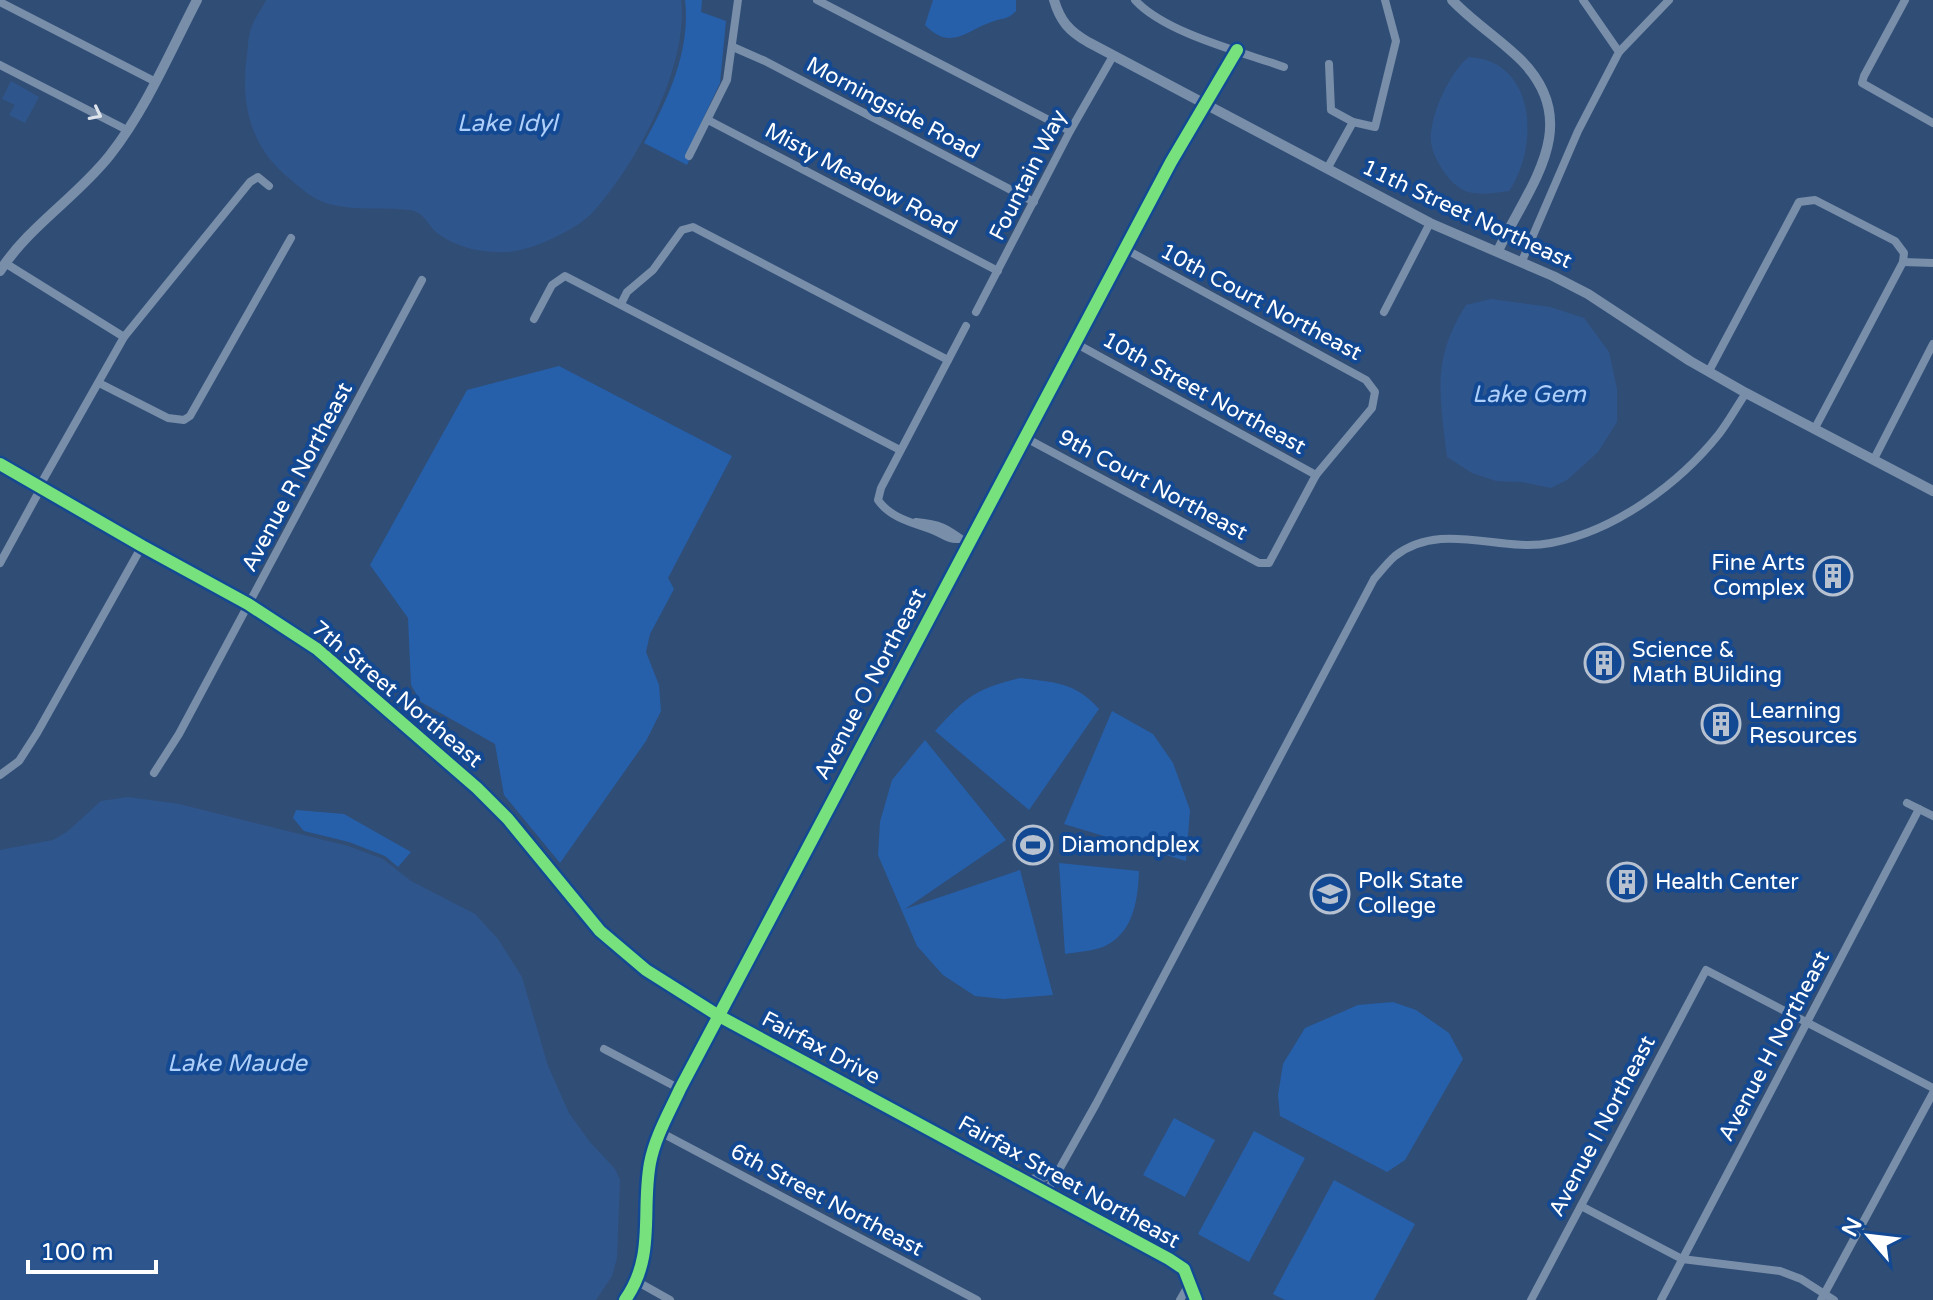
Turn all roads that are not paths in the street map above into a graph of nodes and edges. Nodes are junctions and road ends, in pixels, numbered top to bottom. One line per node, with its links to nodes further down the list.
1 (197, 0): 21 (street)
2 (738, 0): 14 (street)
3 (817, 0): 27 (street)
4 (1054, 0): 13 (street)
5 (1065, 0): 13 (street)
6 (1135, 0): 15 (street)
7 (1385, 0): 24 (street)
8 (1452, 0): 35 (street)
9 (1583, 0): 16 (street)
10 (1669, 0): 16 (street)
11 (1905, 0): 25 (street)
12 (0, 2): 21 (street)
13 (1058, 14): 17 (street, 11th Street Northeast)
14 (733, 47): 23 (street); 31 (street, Morningside Road)
15 (1237, 50): 20 (street); 22 (street)
16 (1619, 52): 36 (street)
17 (1113, 56): 22 (street, 11th Street Northeast); 27 (street, Fountain Way)
18 (1329, 64): 24 (street)
19 (0, 65): 26 (street, one-way to 26)
20 (1284, 67)
21 (154, 81): 26 (street)
22 (1203, 103): 29 (street, 11th Street Northeast); 34 (street, Avenue O Northeast)
23 (708, 120): 28 (street); 40 (street, Misty Meadow Road)
24 (1353, 122): 29 (street)
25 (1933, 123)
26 (127, 130): 39 (street)
27 (1070, 131): 31 (street, Fountain Way)
28 (689, 156)
29 (1327, 169): 32 (street, 11th Street Northeast)
30 (269, 186): 47 (street)
31 (1034, 202): 40 (street, Fountain Way)
32 (1430, 223): 35 (street, 11th Street Northeast); 44 (street)
33 (291, 238): 52 (street)
34 (1125, 249): 48 (street, Avenue O Northeast); 59 (street, 10th Court Northeast)
35 (1498, 251): 36 (street, 11th Street Northeast)
36 (1522, 261): 51 (street, 11th Street Northeast)
37 (1903, 262): 38 (street); 51 (street); 54 (street)
38 (1933, 263)
39 (3, 267): 47 (street)
40 (998, 271): 43 (street, Fountain Way)
41 (422, 280): 65 (street, Avenue R Northeast)
42 (621, 304): 45 (street); 50 (street); 56 (street)
43 (976, 312)
44 (1384, 312)
45 (534, 319)
46 (966, 326): 50 (street)
47 (124, 337): 52 (street)
48 (1075, 343): 55 (street, Avenue O Northeast); 59 (street, 10th Street Northeast)
49 (1933, 344): 57 (street)
50 (948, 360): 56 (street)
51 (1709, 371): 53 (street, 11th Street Northeast)
52 (99, 383): 60 (street)
53 (1746, 393): 54 (street, 11th Street Northeast); 78 (street)
54 (1815, 428): 57 (street, 11th Street Northeast)
55 (1024, 437): 59 (street, 9th Court Northeast); 62 (street, Avenue O Northeast)
56 (900, 450): 62 (street)
57 (1874, 459): 61 (street, 11th Street Northeast)
58 (0, 464): 60 (street, 7th Street Northeast)
59 (1316, 475)
60 (41, 488): 63 (street, 7th Street Northeast); 64 (street)
61 (1932, 489)
62 (964, 541): 71 (street, Avenue O Northeast)
63 (142, 546): 65 (street, 7th Street Northeast); 67 (street)
64 (0, 563)
65 (248, 604): 66 (street, Avenue R Northeast); 71 (street, 7th Street Northeast)
66 (154, 773)
67 (0, 775)
68 (1907, 803): 69 (street)
69 (1919, 809): 70 (street); 72 (street, Avenue H Northeast)
70 (1933, 816)
71 (719, 1016): 74 (street, Avenue O Northeast); 76 (street, Fairfax Drive)
72 (1807, 1023): 75 (street); 81 (street, Avenue I Northeast); 82 (street, Avenue H Northeast)
73 (604, 1049): 74 (street)
74 (680, 1089): 77 (street, Avenue O Northeast)
75 (1933, 1091): 85 (street)
76 (905, 1116): 79 (street, Fairfax Street Northeast)
77 (660, 1132): 84 (street, Avenue O Northeast); 88 (street, 6th Street Northeast)
78 (1057, 1173): 79 (street); 80 (street)
79 (1025, 1182): 80 (street, Fairfax Street Northeast)
80 (1046, 1193): 83 (street, Fairfax Street Northeast)
81 (1581, 1206): 82 (street); 91 (street, Avenue I Northeast)
82 (1682, 1259): 85 (street); 92 (street, Avenue H Northeast)
83 (1191, 1281): 89 (street); 90 (street)
84 (638, 1282): 86 (street, Avenue O Northeast); 87 (street)
85 (1822, 1296): 93 (street)
86 (625, 1300)
87 (670, 1300)
88 (977, 1300)
89 (1180, 1300)
90 (1196, 1300)
91 (1531, 1300)
92 (1661, 1300)
93 (1834, 1300)

